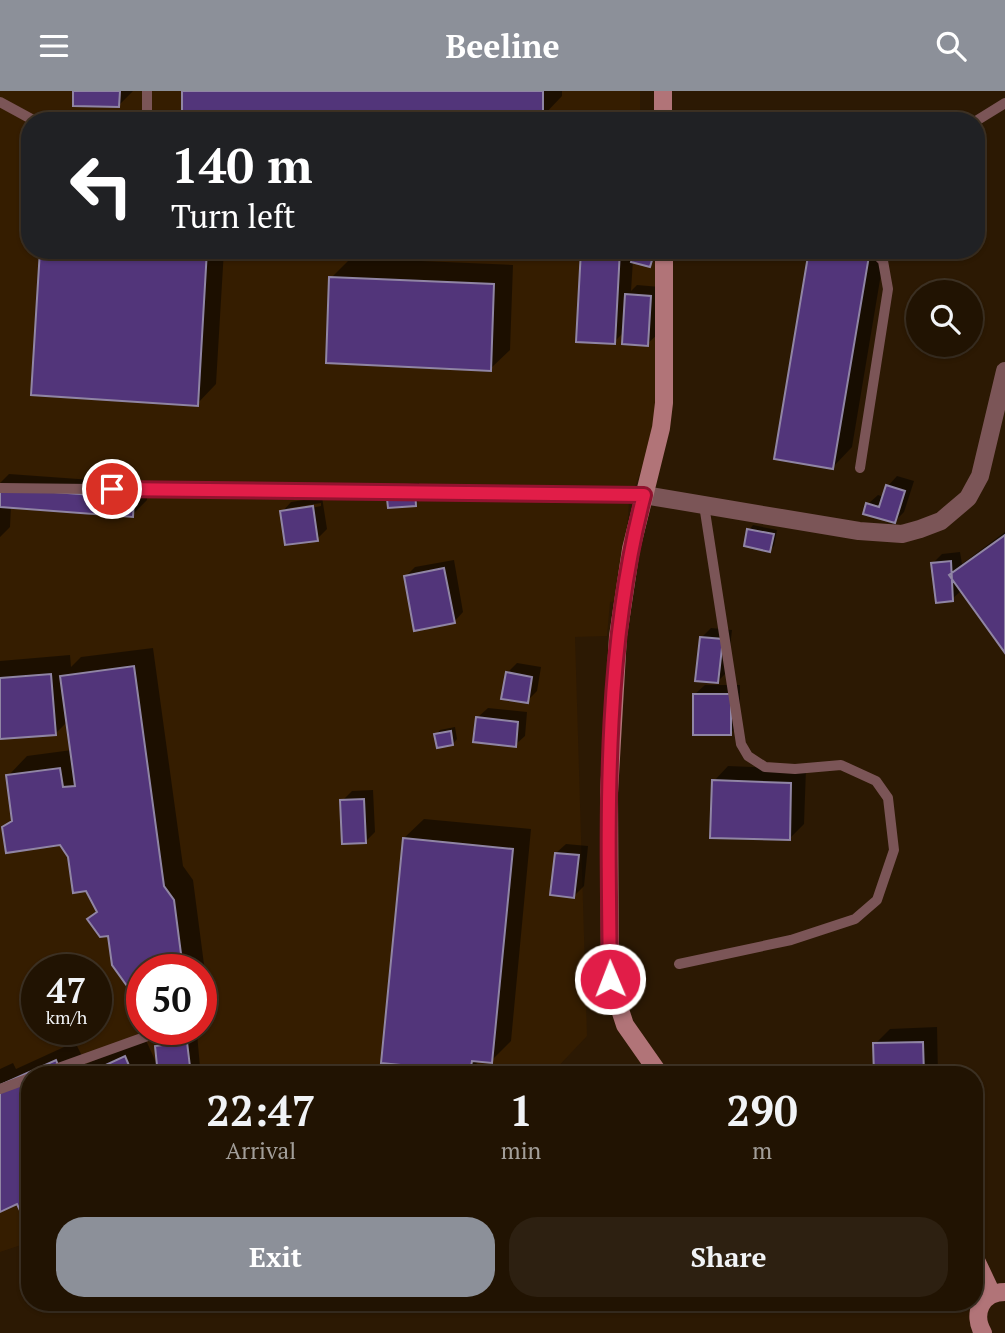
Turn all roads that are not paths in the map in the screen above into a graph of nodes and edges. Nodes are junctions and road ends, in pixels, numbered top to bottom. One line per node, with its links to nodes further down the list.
1 (147, 91): 5 (lane)
2 (663, 91): 6 (main road)
3 (0, 102): 7 (lane)
4 (1005, 103): 8 (lane)
5 (147, 112)
6 (663, 112)
7 (21, 113)
8 (985, 115)
9 (664, 259): 14 (main road)
10 (881, 259): 12 (lane)
11 (1005, 371): 15 (street)
12 (860, 468)
13 (0, 488): 14 (lane)
14 (644, 495): 15 (street); 19 (main road)
15 (704, 505): 16 (lane)
16 (679, 964)
17 (126, 1044): 18 (lane)
18 (64, 1066)
19 (654, 1066)
20 (21, 1081): 21 (lane)
21 (0, 1089)
22 (983, 1270): 23 (main road)
23 (998, 1293): 24 (main road)
24 (983, 1303)
25 (978, 1311): 26 (main road)
26 (983, 1333)

